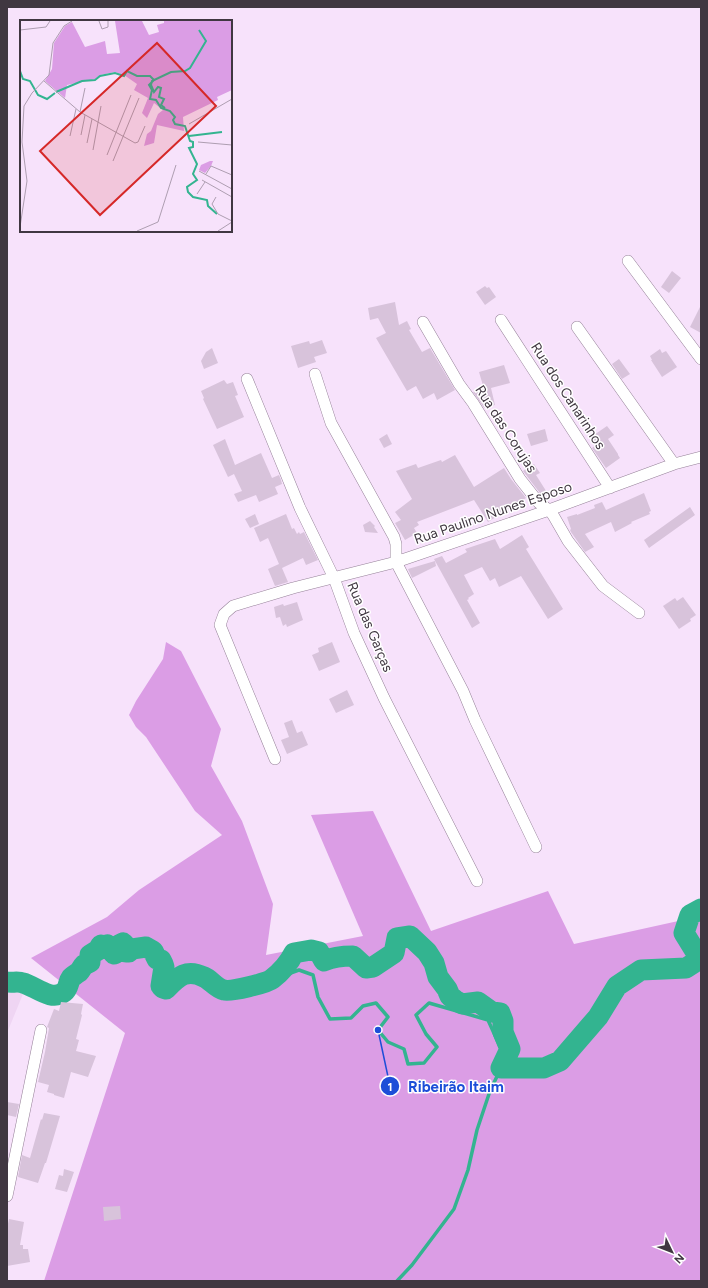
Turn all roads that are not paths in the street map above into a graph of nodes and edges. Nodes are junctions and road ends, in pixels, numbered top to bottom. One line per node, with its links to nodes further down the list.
1 (628, 261): 5 (street)
2 (501, 320): 10 (street, Rua dos Canarinhos)
3 (423, 322): 11 (street, Rua das Corujas)
4 (578, 327): 9 (street)
5 (701, 359)
6 (315, 374): 12 (street)
7 (247, 379): 13 (street, Rua das Garças)
8 (701, 457): 9 (street, Rua Paulino Nunes Esposo)
9 (674, 464): 10 (street, Rua Paulino Nunes Esposo)
10 (610, 488): 11 (street, Rua Paulino Nunes Esposo)
11 (549, 510): 12 (street, Rua Paulino Nunes Esposo); 14 (street, Rua das Corujas)
12 (396, 562): 13 (street, Rua Paulino Nunes Esposo); 16 (street)
13 (334, 578): 15 (street, Rua Paulino Nunes Esposo); 17 (street, Rua das Garças)
14 (639, 613)
15 (275, 759)
16 (536, 847)
17 (477, 881)
18 (41, 1030): 19 (street)
19 (7, 1196)

